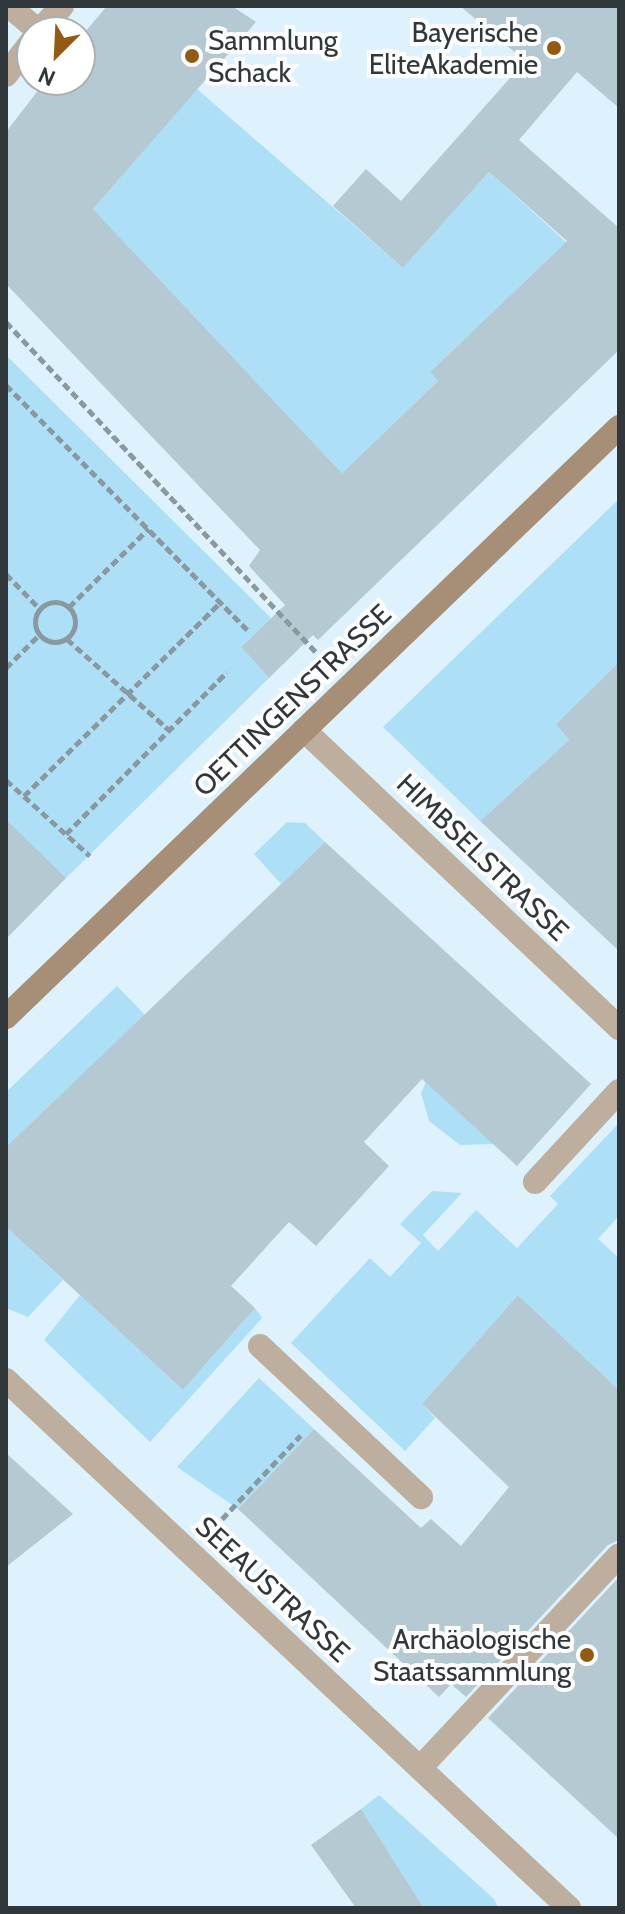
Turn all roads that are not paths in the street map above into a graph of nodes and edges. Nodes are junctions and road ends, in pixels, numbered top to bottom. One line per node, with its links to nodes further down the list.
1 (619, 427): 2 (main road, OETTINGENSTRASSE)
2 (304, 730): 3 (main road, OETTINGENSTRASSE); 4 (street, HIMBSELSTRASSE)
3 (6, 1017)
4 (619, 1028)
5 (619, 1091): 6 (street)
6 (535, 1182)
7 (260, 1346): 9 (street)
8 (6, 1380): 11 (street, SEEAUSTRASSE)
9 (421, 1497)
10 (619, 1555): 11 (street)
11 (420, 1768): 12 (street, SEEAUSTRASSE)
12 (569, 1908)

